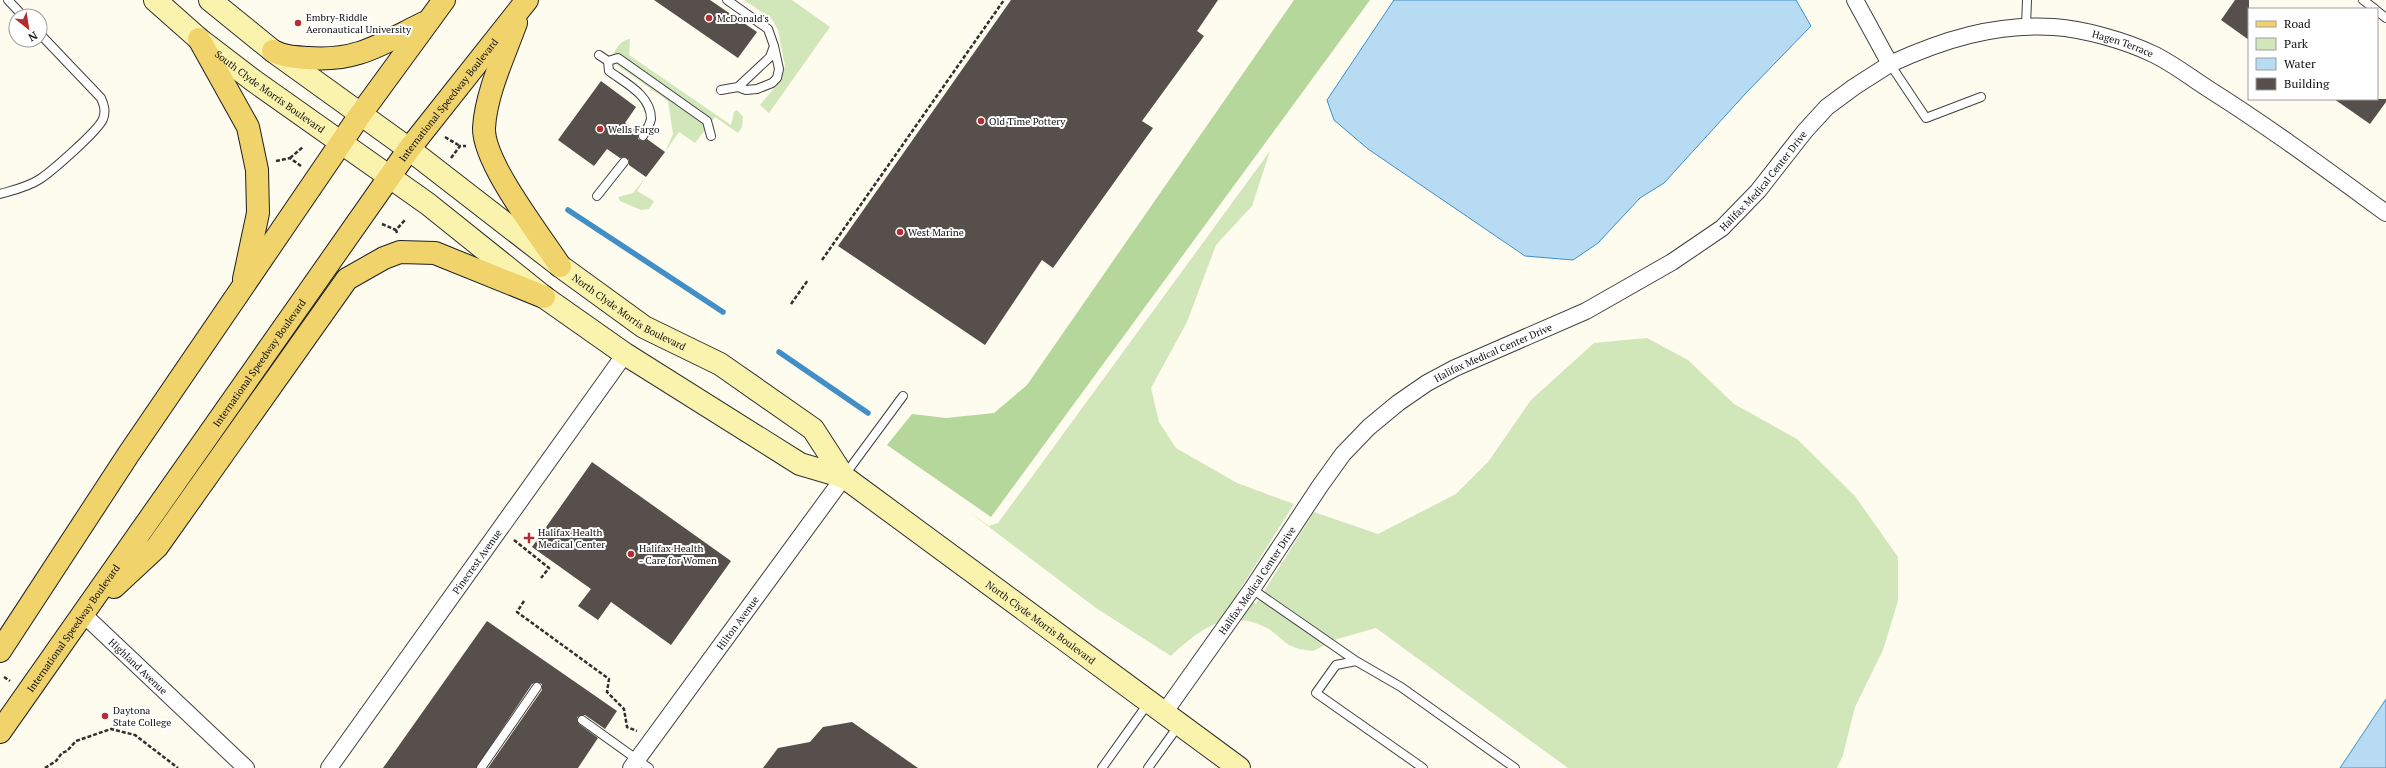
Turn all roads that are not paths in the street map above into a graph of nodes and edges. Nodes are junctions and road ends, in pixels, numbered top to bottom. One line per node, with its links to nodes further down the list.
1 (8, 0): 10 (lane)
2 (155, 0): 16 (main road, South Clyde Morris Boulevard)
3 (210, 0): 19 (main road)
4 (444, 0): 14 (main road)
5 (727, 0): 18 (lane)
6 (1855, 0): 22 (street)
7 (2027, 0): 15 (lane)
8 (2362, 0): 11 (lane)
9 (525, 4): 30 (main road, International Speedway Boulevard); 36 (main road)
10 (16, 8)
11 (2374, 8)
12 (2378, 12): 13 (lane)
13 (2386, 18)
14 (426, 22): 19 (main road); 26 (main road)
15 (2026, 26): 22 (street, Hagen Terrace); 35 (street, Hagen Terrace)
16 (199, 39): 29 (main road, South Clyde Morris Boulevard); 37 (main road)
17 (48, 42): 33 (lane)
18 (774, 46): 23 (lane); 23 (lane)
19 (273, 51): 26 (main road)
20 (599, 55): 21 (lane)
21 (608, 61): 27 (lane); 28 (lane)
22 (1890, 64): 25 (lane); 42 (street, Halifax Medical Center Drive)
23 (738, 87): 24 (lane)
24 (721, 90)
25 (1981, 97)
26 (360, 115): 29 (main road); 30 (main road)
27 (643, 136)
28 (711, 136)
29 (342, 144): 32 (main road, South Clyde Morris Boulevard); 37 (main road)
30 (409, 149): 32 (main road, International Speedway Boulevard); 36 (main road, North Clyde Morris Boulevard)
31 (624, 162): 34 (lane)
32 (390, 177): 38 (main road, North Clyde Morris Boulevard); 43 (main road, International Speedway Boulevard)
33 (0, 194)
34 (597, 196)
35 (2386, 213)
36 (560, 266): 41 (main road, North Clyde Morris Boulevard)
37 (242, 288): 44 (main road)
38 (544, 297): 39 (main road, North Clyde Morris Boulevard); 43 (main road)
39 (625, 354): 41 (main road, North Clyde Morris Boulevard); 52 (street, Pinecrest Avenue)
40 (903, 396): 41 (lane)
41 (844, 477): 47 (main road, North Clyde Morris Boulevard); 50 (street, Hilton Avenue)
42 (1252, 589): 45 (lane); 47 (street, Halifax Medical Center Drive)
43 (83, 614): 49 (main road, International Speedway Boulevard); 51 (street, Highland Avenue)
44 (0, 651)
45 (1356, 661): 57 (lane); 58 (lane)
46 (537, 687): 53 (lane)
47 (1164, 713): 54 (lane); 55 (lane); 56 (main road, North Clyde Morris Boulevard)
48 (582, 720): 50 (lane)
49 (0, 732)
50 (639, 765)
51 (246, 768)
52 (329, 768)
53 (481, 768)
54 (1102, 768)
55 (1148, 768)
56 (1239, 768)
57 (1422, 768)
58 (1515, 768)

